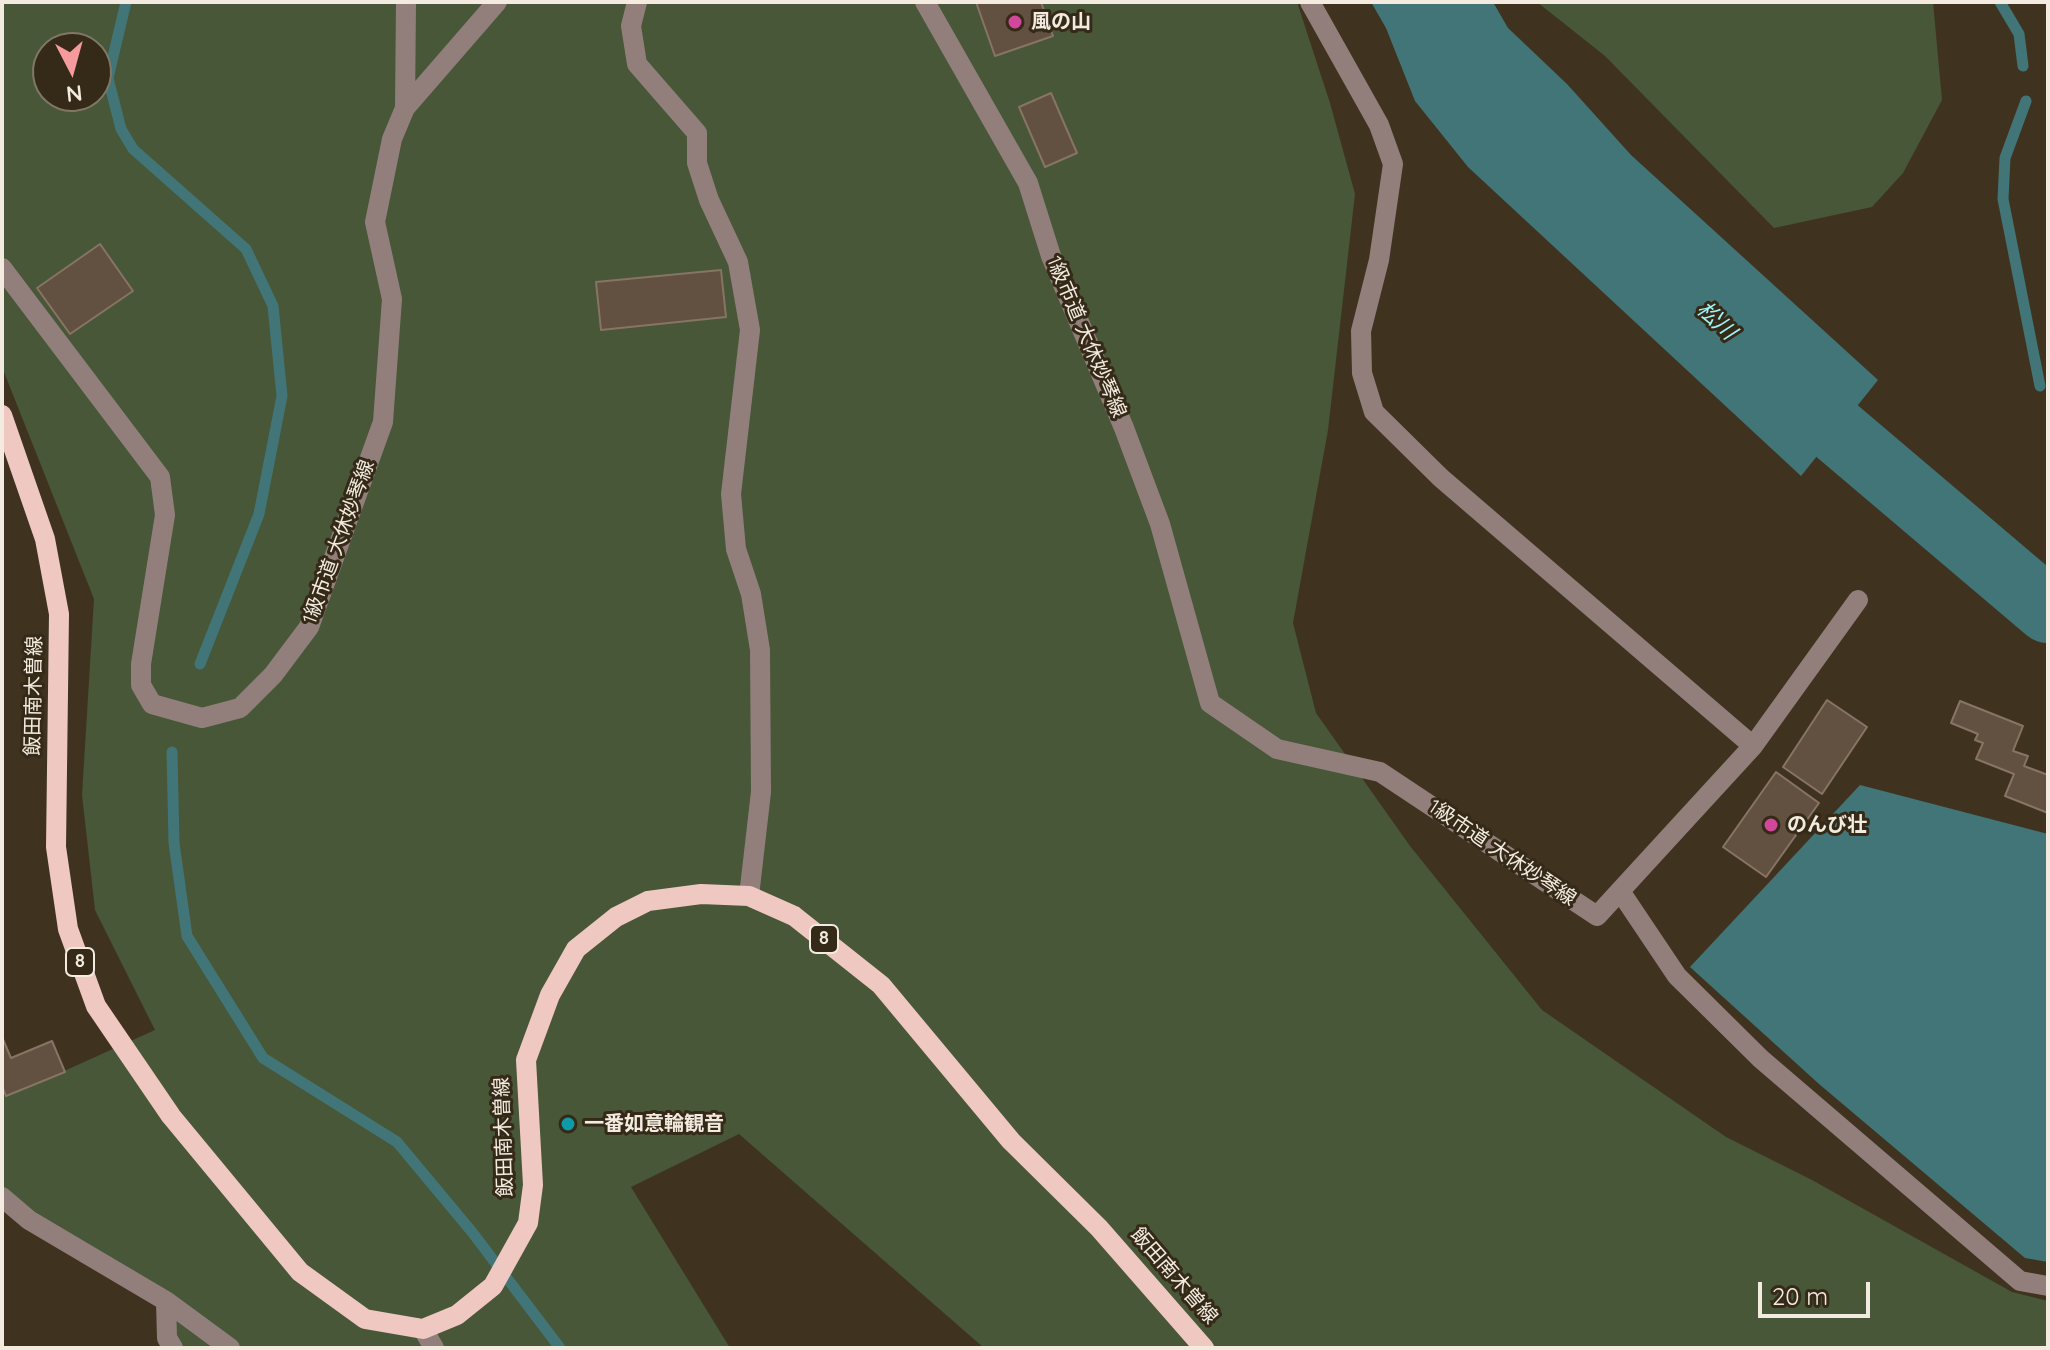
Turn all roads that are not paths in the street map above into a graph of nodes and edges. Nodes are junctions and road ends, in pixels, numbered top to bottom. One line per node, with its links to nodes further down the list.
1 (406, 2): 6 (street)
2 (497, 2): 6 (street, 1級市道 大休妙琴線)
3 (637, 2): 12 (street)
4 (925, 2): 11 (street, 1級市道 大休妙琴線)
5 (1310, 2): 10 (street)
6 (405, 108): 7 (street, 1級市道 大休妙琴線)
7 (2, 268)
8 (2, 415): 16 (main road, 飯田南木曽線 / 8)
9 (1858, 600): 10 (street, 1級市道 大休妙琴線)
10 (1753, 746): 11 (street, 1級市道 大休妙琴線)
11 (1620, 891): 14 (street)
12 (749, 896): 16 (main road, 飯田南木曽線 / 8); 20 (main road, 飯田南木曽線 / 8)
13 (2, 1197): 15 (street)
14 (2048, 1286)
15 (166, 1301): 17 (street); 18 (street)
16 (423, 1329): 19 (street)
17 (173, 1348)
18 (230, 1348)
19 (434, 1348)
20 (1204, 1348)

